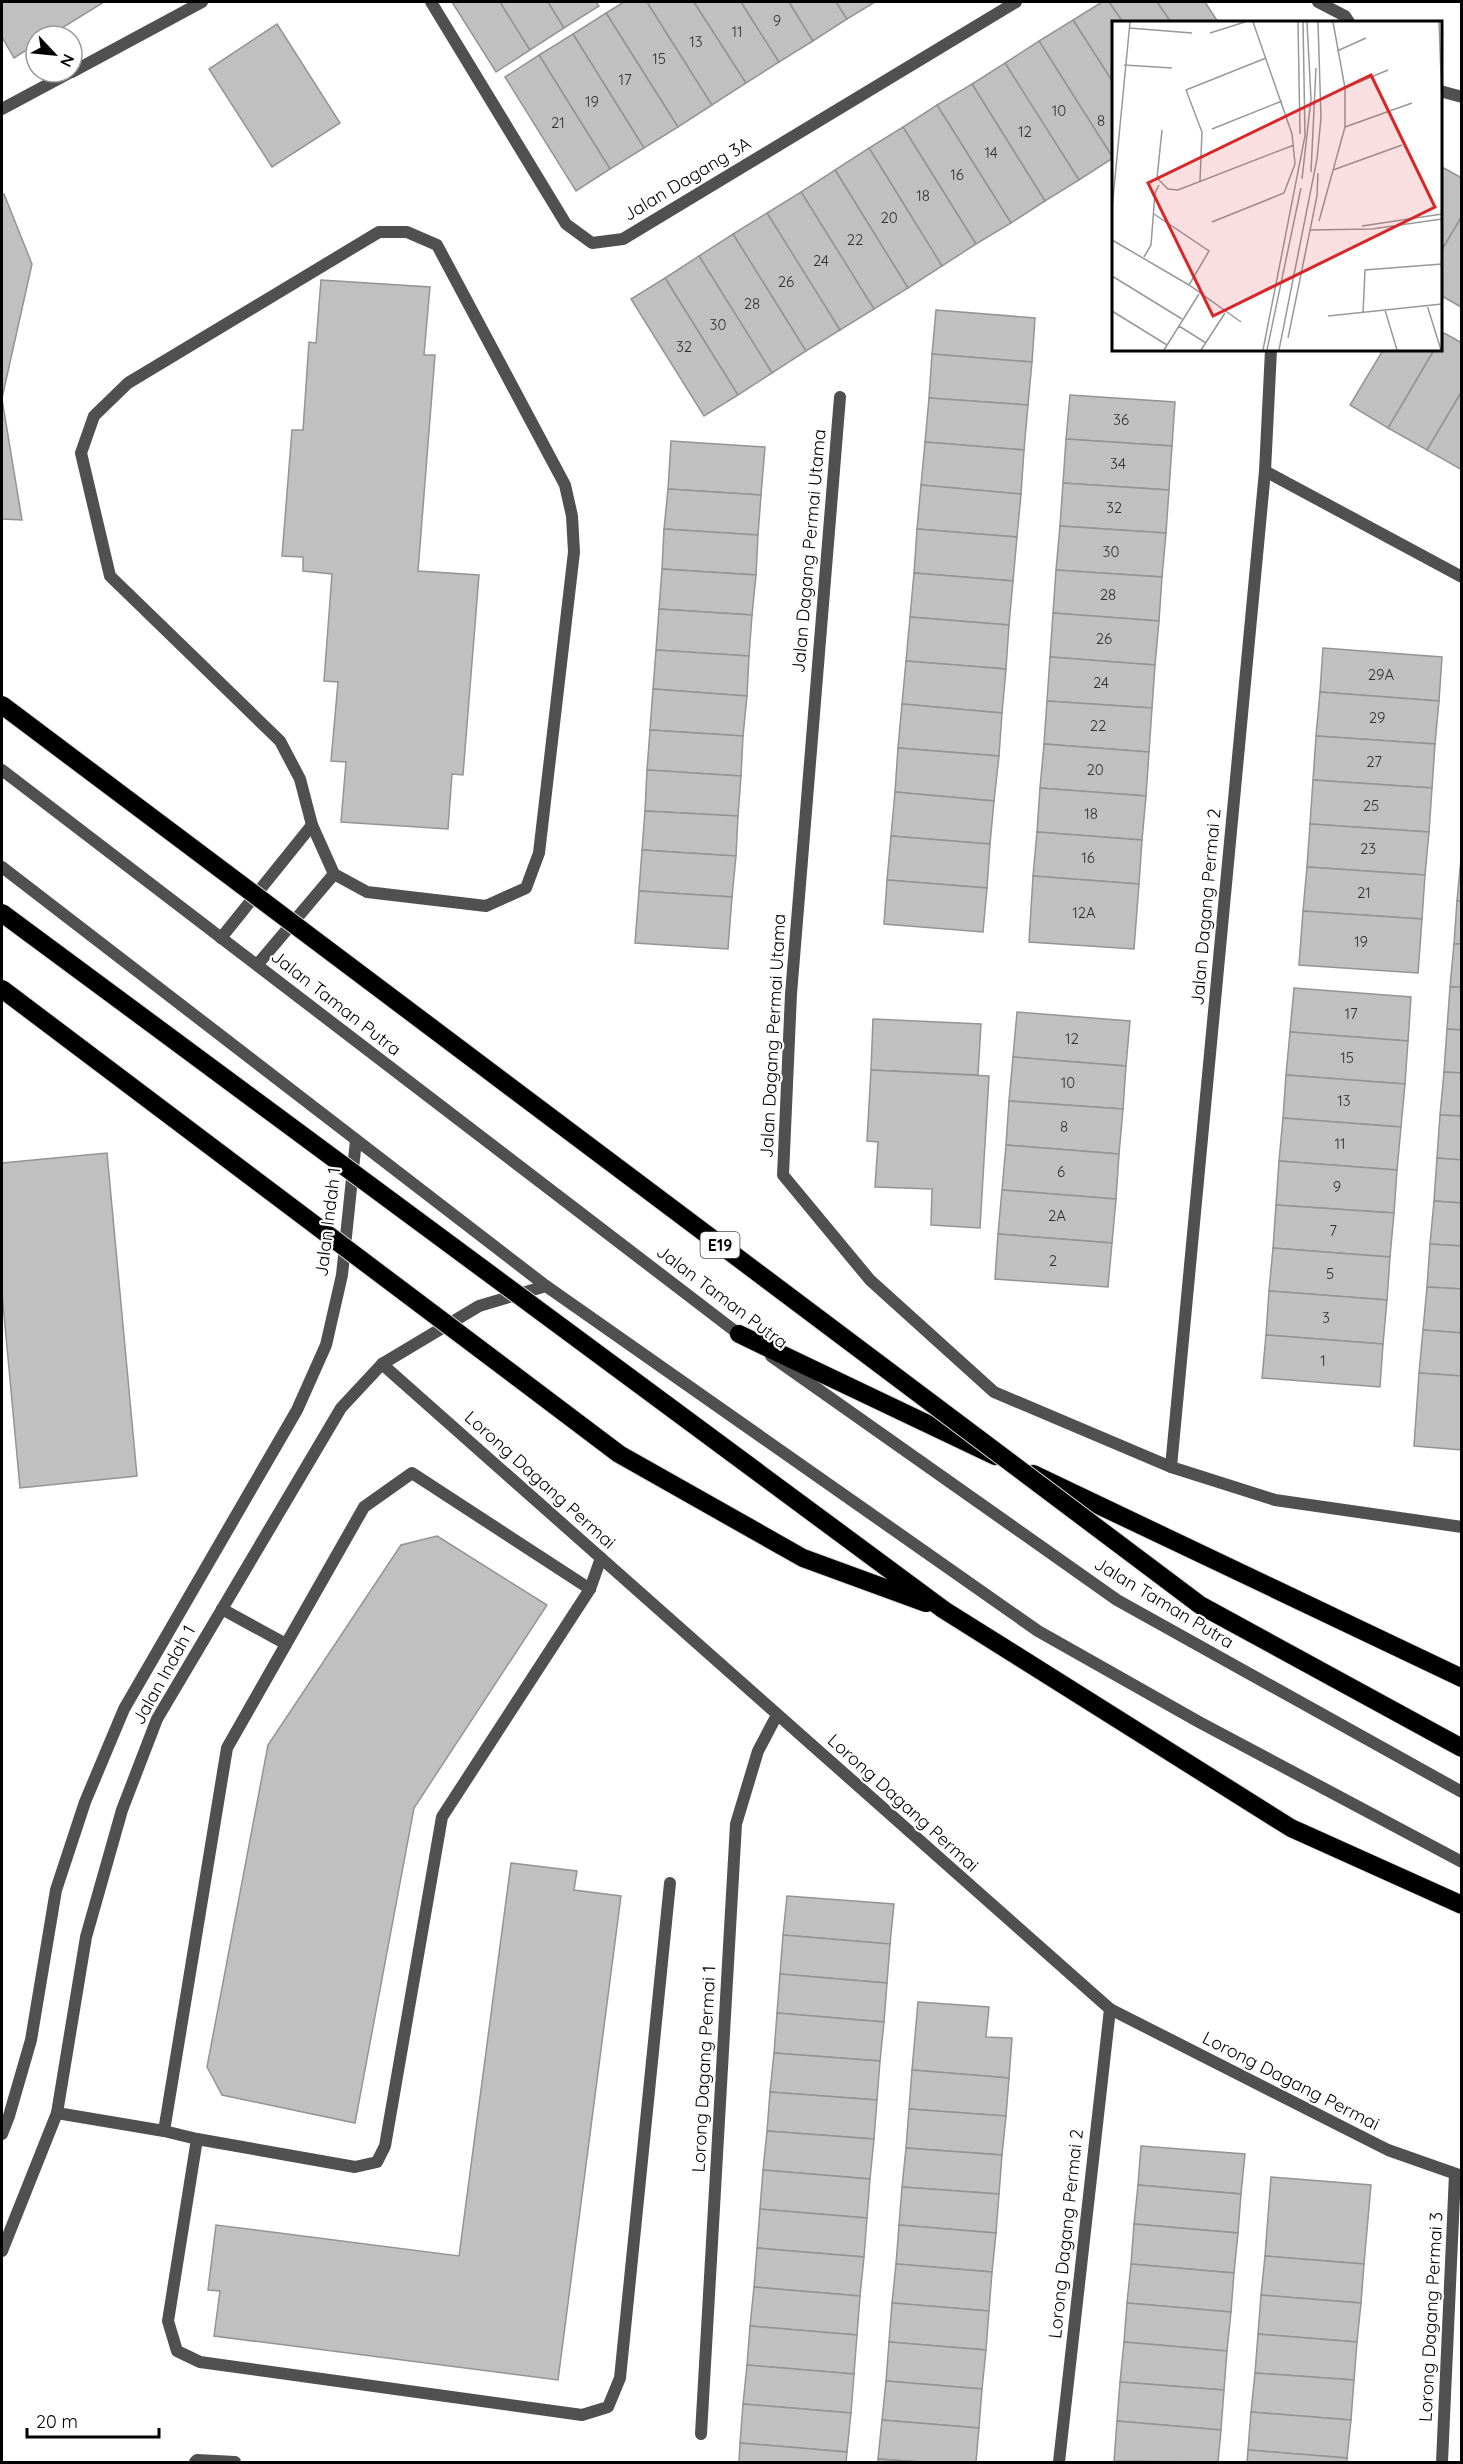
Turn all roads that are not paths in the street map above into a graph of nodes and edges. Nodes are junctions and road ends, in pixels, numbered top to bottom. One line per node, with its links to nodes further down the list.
1 (202, 2): 6 (street)
2 (431, 2): 3 (street, Jalan Dagang 3A)
3 (1016, 2)
4 (1318, 2): 5 (street)
5 (1349, 21)
6 (84, 66)
7 (50, 84): 10 (street)
8 (1442, 92): 9 (street)
9 (1461, 97)
10 (2, 110)
11 (1271, 351): 13 (street, Jalan Dagang Permai 2)
12 (840, 397): 28 (street, Jalan Dagang Permai Utama)
13 (1265, 471): 14 (street); 28 (street, Jalan Dagang Permai 2)
14 (1461, 577)
15 (2, 705): 37 (highway, E19, bridge)
16 (2, 770): 21 (street, Jalan Taman Putra)
17 (312, 825): 19 (street); 19 (street); 21 (street)
18 (2, 867): 24 (street)
19 (334, 874): 22 (street)
20 (2, 913): 33 (highway, bridge)
21 (221, 938): 22 (street, Jalan Taman Putra)
22 (257, 965): 26 (street, Jalan Taman Putra)
23 (2, 989): 33 (highway, bridge)
24 (356, 1140): 25 (street); 45 (street, Jalan Indah 1)
25 (546, 1286): 27 (street, Jalan Indah 1); 39 (street)
26 (739, 1334): 35 (highway); 38 (street, Jalan Taman Putra)
27 (382, 1364): 30 (street, Lorong Dagang Permai); 32 (street, Jalan Indah 1)
28 (1170, 1467): 29 (street, Jalan Dagang Permai Utama)
29 (1461, 1527)
30 (601, 1558): 31 (street); 36 (street, Lorong Dagang Permai)
31 (590, 1589): 34 (street); 46 (street)
32 (222, 1609): 34 (street); 43 (street, Jalan Indah 1)
33 (944, 1610): 41 (highway, bridge)
34 (286, 1644): 44 (street)
35 (1461, 1678)
36 (777, 1715): 42 (street, Lorong Dagang Permai); 49 (street, Lorong Dagang Permai 1)
37 (1461, 1748)
38 (1461, 1792)
39 (1461, 1862)
40 (670, 1883): 46 (street)
41 (1461, 1905)
42 (1110, 2010): 47 (street, Lorong Dagang Permai); 52 (street, Lorong Dagang Permai 2)
43 (57, 2113): 44 (street); 48 (street, Jalan Indah 1)
44 (164, 2131): 46 (street)
45 (2, 2134)
46 (197, 2139)
47 (1458, 2175): 53 (street, Lorong Dagang Permai 3)
48 (2, 2251)
49 (701, 2434)
50 (195, 2463): 51 (street)
51 (235, 2463)
52 (1059, 2463)
53 (1442, 2463)

